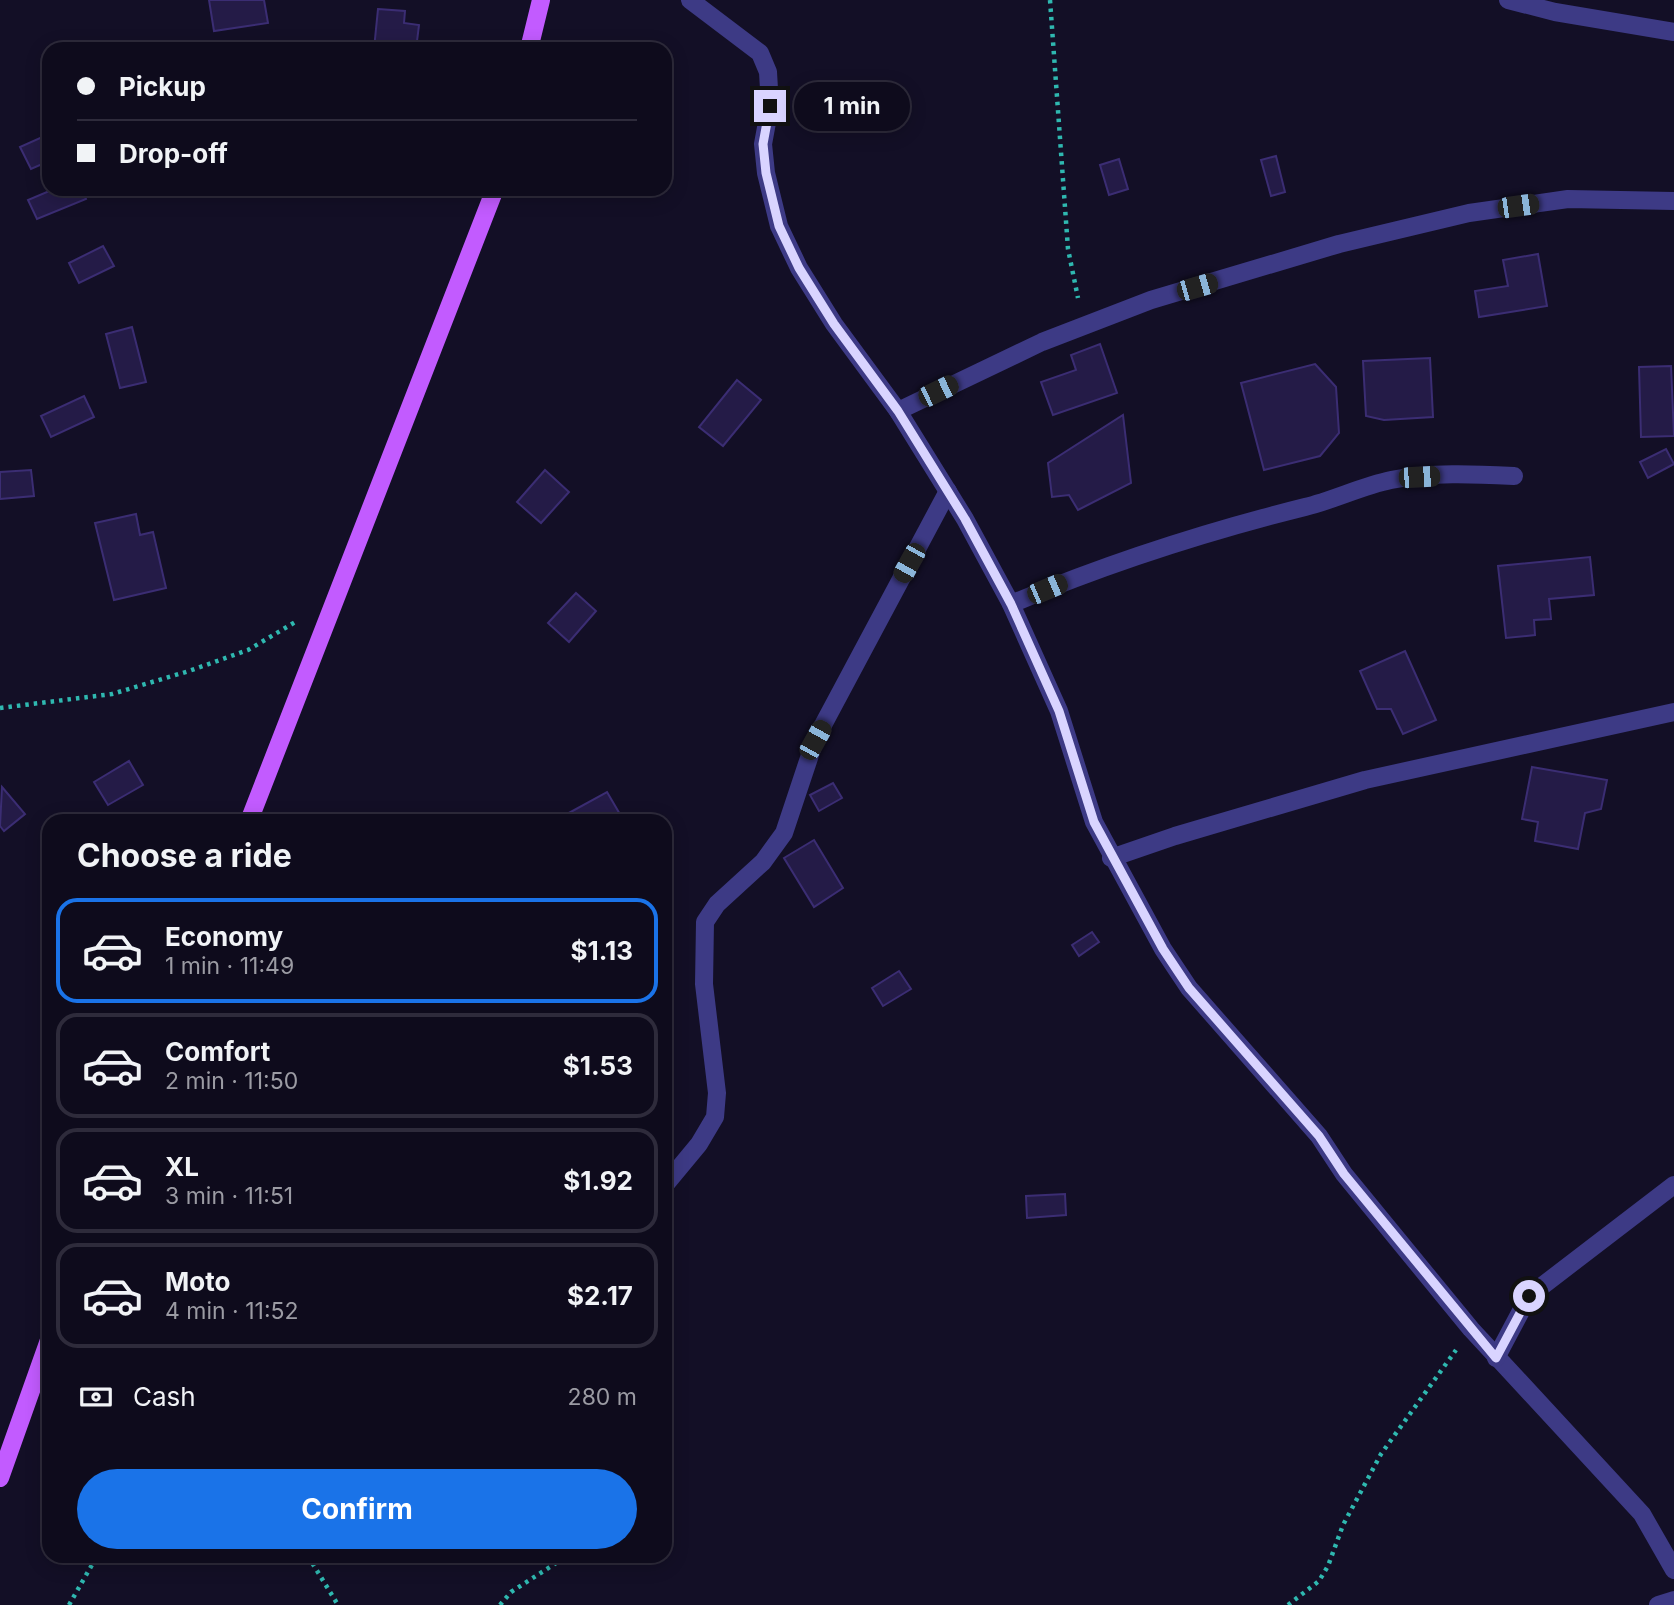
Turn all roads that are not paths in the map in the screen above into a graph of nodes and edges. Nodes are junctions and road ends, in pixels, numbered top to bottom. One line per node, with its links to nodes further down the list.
1 (541, 0): 5 (main road)
2 (690, 0): 8 (street)
3 (1508, 0): 4 (street)
4 (1674, 32)
5 (531, 42)
6 (492, 196): 13 (main road)
7 (1674, 201): 8 (street)
8 (898, 411): 10 (street)
9 (1514, 477): 11 (street)
10 (947, 491): 11 (street); 15 (street)
11 (1011, 604): 14 (street)
12 (1674, 712): 14 (street)
13 (252, 814)
14 (1111, 859): 17 (street)
15 (672, 1177)
16 (1674, 1185): 17 (street)
17 (1496, 1358): 20 (street)
18 (42, 1360): 19 (main road)
19 (0, 1478)
20 (1674, 1570)
21 (1674, 1600): 22 (street)
22 (1658, 1605)

